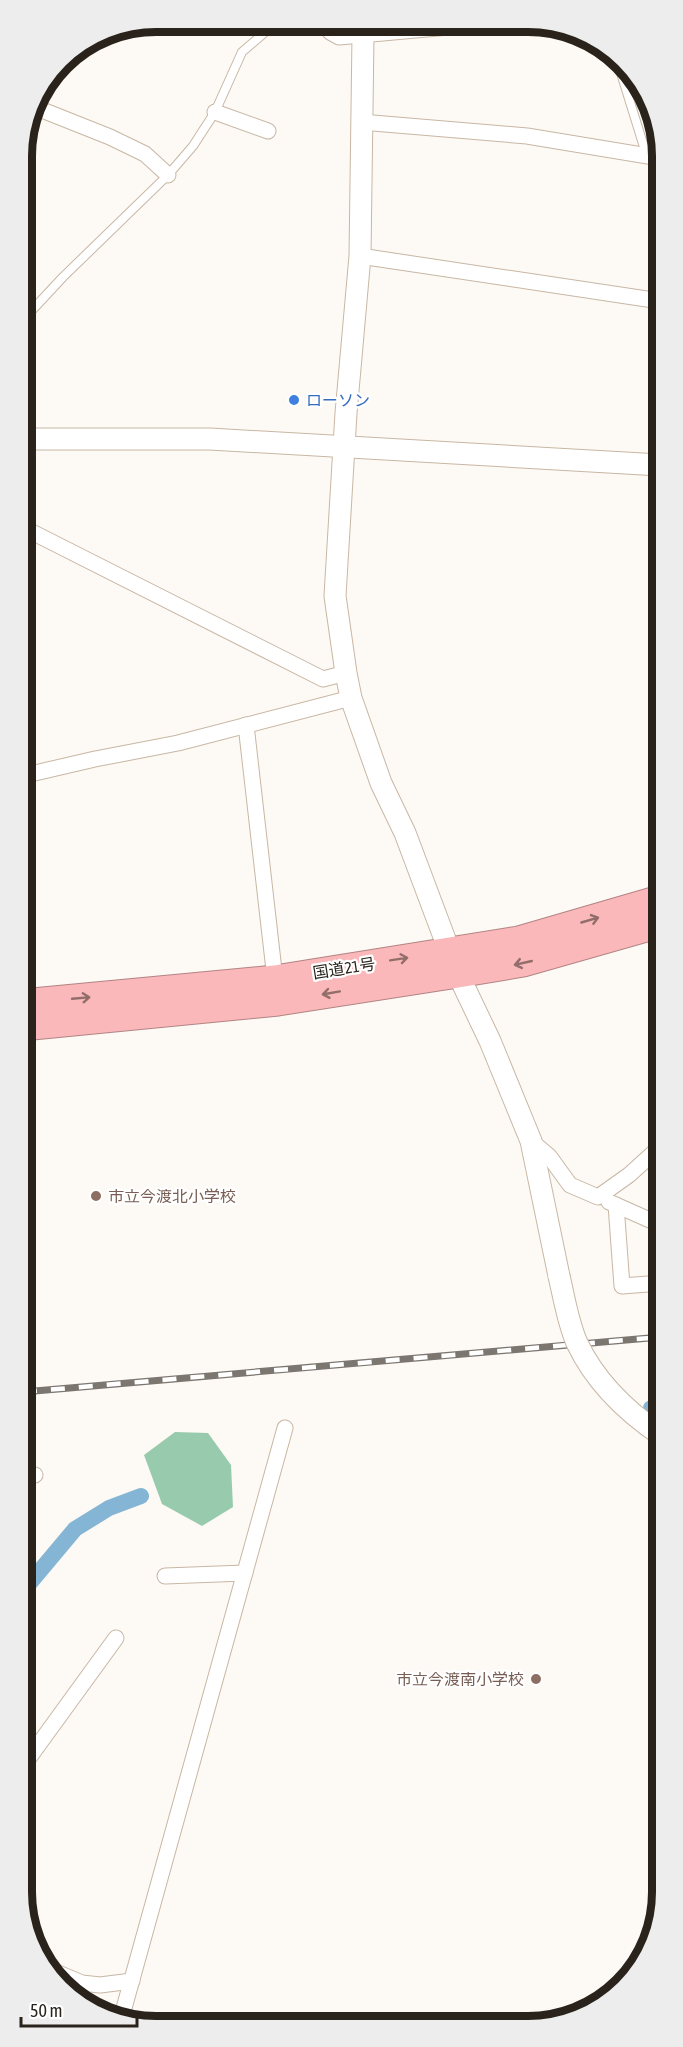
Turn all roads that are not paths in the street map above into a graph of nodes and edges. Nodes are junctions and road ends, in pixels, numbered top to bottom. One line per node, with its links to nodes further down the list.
1 (265, 32): 7 (lane)
2 (330, 32): 3 (street)
3 (352, 32)
4 (365, 32): 8 (street)
5 (620, 74): 10 (lane)
6 (41, 109): 12 (street)
7 (215, 112): 9 (street); 12 (lane)
8 (362, 122): 10 (street); 13 (street)
9 (268, 131)
10 (643, 155): 11 (street)
11 (652, 157)
12 (168, 175): 15 (lane)
13 (360, 256): 14 (street); 17 (street)
14 (652, 300)
15 (32, 310)
16 (32, 439): 17 (street)
17 (344, 446): 18 (street); 20 (street)
18 (652, 465)
19 (32, 532): 20 (street)
20 (346, 673): 21 (street)
21 (351, 698): 22 (street); 26 (street)
22 (246, 725): 23 (street); 27 (street)
23 (32, 774)
24 (652, 901): 26 (highway, 国道21号, one-way to 24)
25 (652, 926): 26 (highway, 国道21号, one-way to 26)
26 (454, 962): 27 (highway, 国道21号, one-way to 26); 29 (highway, 国道21号, one-way to 29); 30 (street)
27 (275, 979): 28 (highway, 国道21号, one-way to 27)
28 (32, 1003)
29 (32, 1026)
30 (531, 1140): 32 (street); 37 (street, bridge)
31 (651, 1155): 32 (street)
32 (598, 1197): 33 (street)
33 (616, 1205): 34 (street); 35 (street)
34 (651, 1221)
35 (651, 1283)
36 (285, 1428): 38 (street)
37 (651, 1428)
38 (245, 1573): 39 (street); 43 (street)
39 (165, 1576)
40 (116, 1638): 41 (street)
41 (32, 1754)
42 (65, 1976): 43 (street)
43 (132, 1981): 44 (street)
44 (124, 2011)

